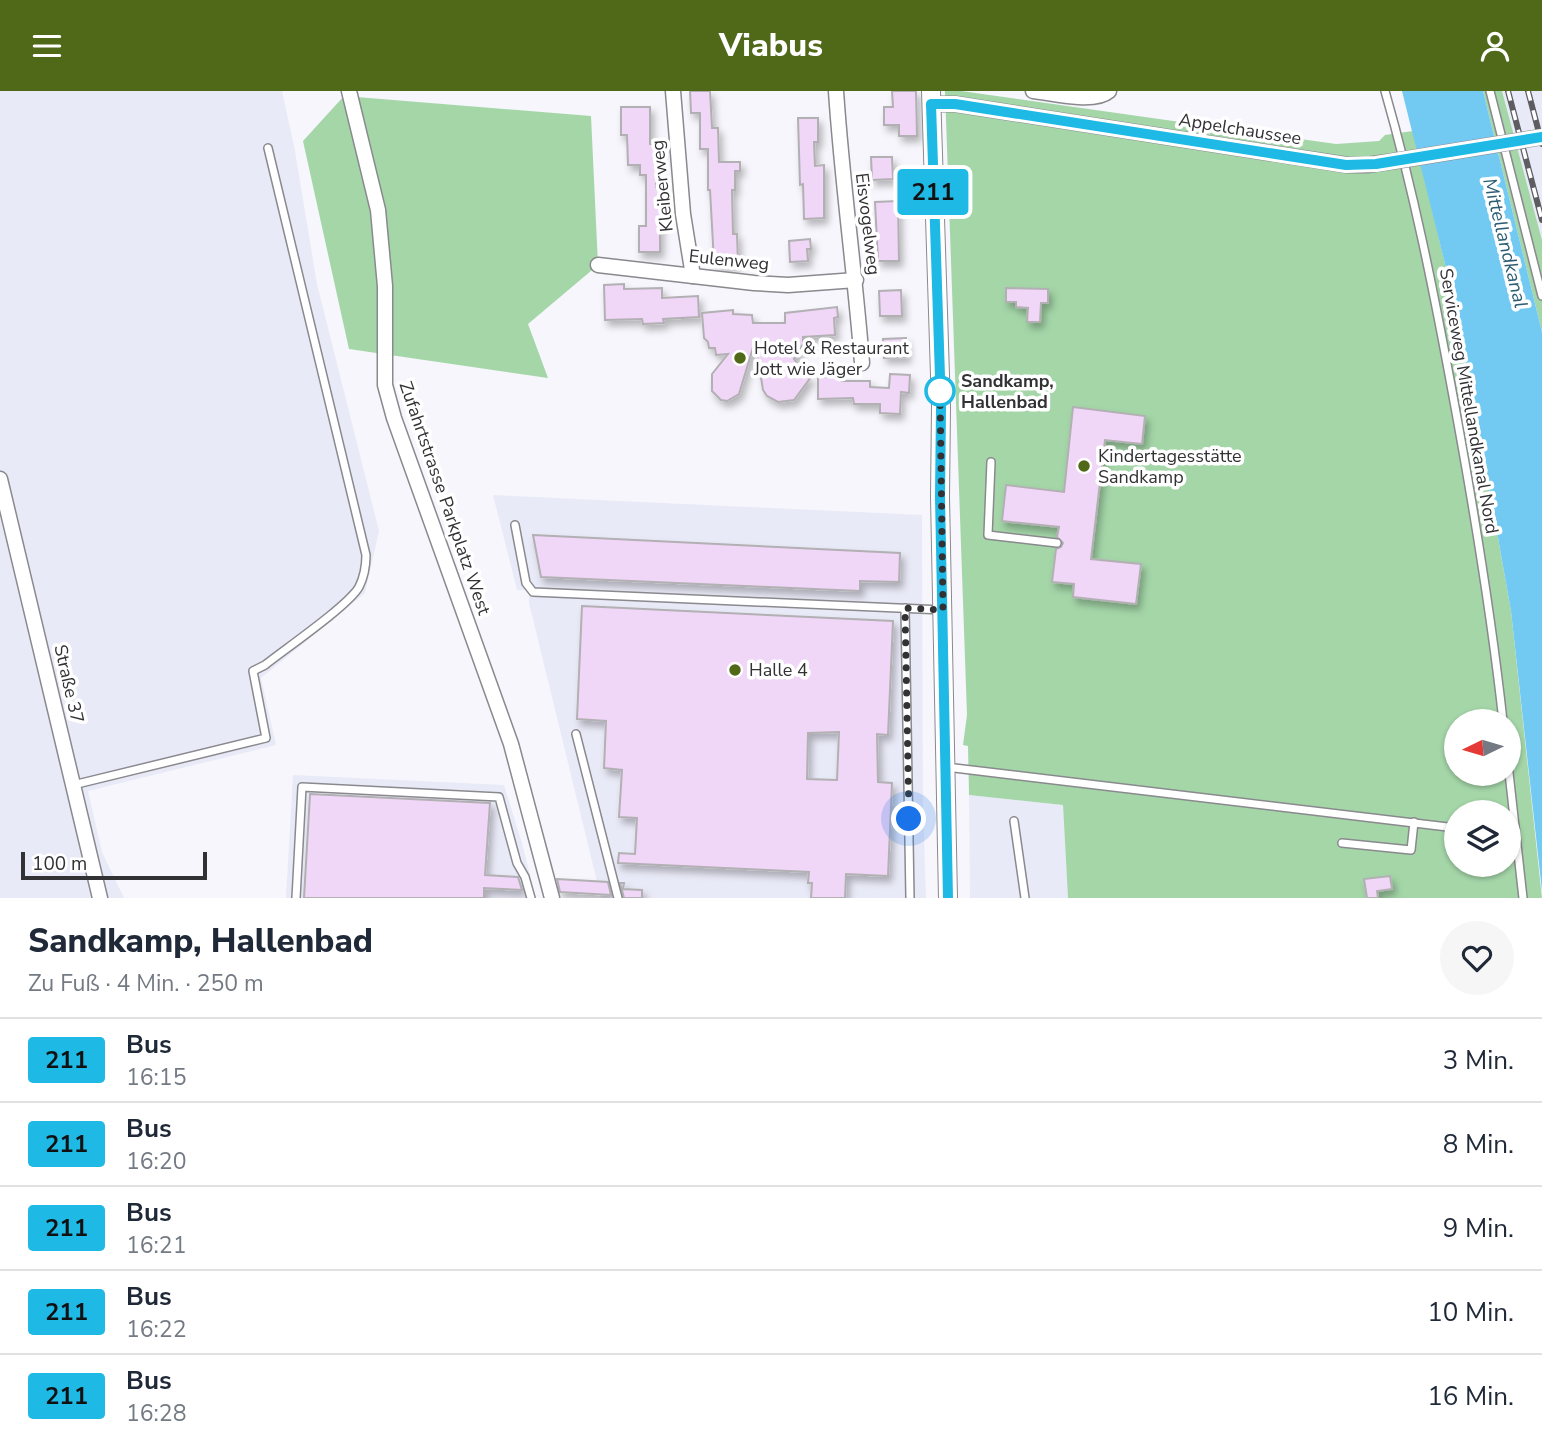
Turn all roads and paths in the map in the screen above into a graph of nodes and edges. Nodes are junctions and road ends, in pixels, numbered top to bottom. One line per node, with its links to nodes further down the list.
1 (348, 91): 35 (street, Zufahrtstrasse Parkplatz West)
2 (673, 91): 13 (street, Kleiberweg)
3 (836, 91): 14 (street, Eisvogelweg)
4 (1033, 91): 5 (street)
5 (1109, 91)
6 (1385, 91): 23 (lane, Serviceweg Mittellandkanal Nord)
7 (1490, 91): 15 (lane)
8 (931, 97): 9 (street, Appelchaussee); 22 (street)
9 (956, 98): 10 (street, Appelchaussee, bridge)
10 (1542, 137)
11 (268, 148): 26 (lane)
12 (598, 265): 13 (street, Eulenweg)
13 (693, 276): 14 (street, Eulenweg)
14 (856, 280): 16 (street, Eisvogelweg)
15 (1542, 296)
16 (862, 363)
17 (991, 462): 20 (lane)
18 (0, 479): 26 (street, Straße 37)
19 (515, 524): 21 (lane)
20 (1057, 543)
21 (905, 608): 22 (lane); 37 (lane)
22 (943, 610): 25 (street)
23 (1501, 709)
24 (576, 734): 36 (lane)
25 (945, 767): 29 (lane); 38 (street)
26 (73, 785): 32 (street, Straße 37)
27 (1510, 786): 40 (lane)
28 (1014, 821): 39 (lane)
29 (1414, 822): 30 (lane); 31 (lane)
30 (1444, 826)
31 (1342, 843)
32 (100, 898)
33 (296, 898): 34 (lane)
34 (531, 898)
35 (552, 898)
36 (618, 898)
37 (910, 898)
38 (948, 898)
39 (1025, 898)
40 (1523, 898)

